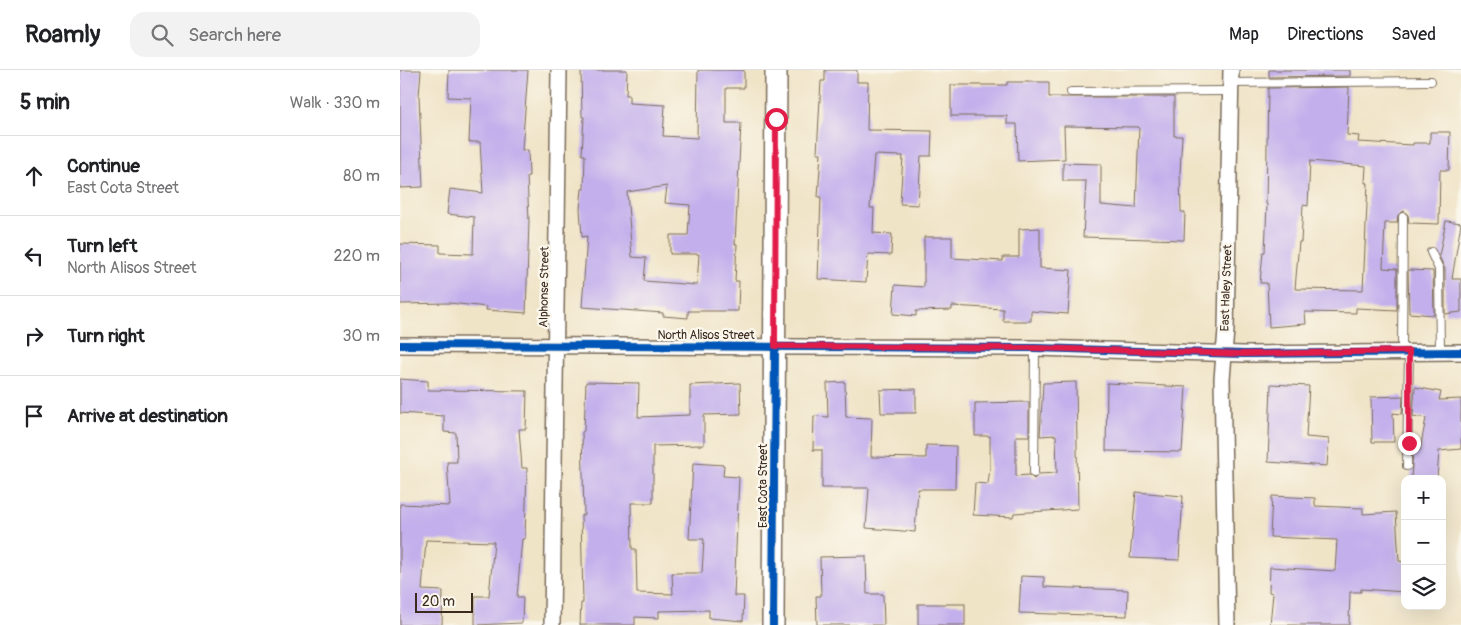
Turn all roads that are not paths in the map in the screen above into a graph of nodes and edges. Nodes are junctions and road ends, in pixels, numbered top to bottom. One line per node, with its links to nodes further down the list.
1 (559, 70): 9 (street, Alphonse Street)
2 (776, 70): 10 (street, East Cota Street)
3 (1231, 81): 4 (lane); 5 (lane); 14 (street, East Haley Street)
4 (1431, 81)
5 (1071, 92)
6 (1403, 217): 12 (lane)
7 (1431, 252): 13 (lane)
8 (400, 345): 9 (street, North Alisos Street)
9 (555, 345): 10 (street, North Alisos Street); 18 (street, Alphonse Street)
10 (775, 346): 11 (street, North Alisos Street); 19 (street, East Cota Street)
11 (1035, 348): 14 (street, North Alisos Street); 17 (lane)
12 (1406, 351): 13 (street, North Alisos Street); 14 (street, North Alisos Street); 16 (lane)
13 (1440, 351): 15 (street, North Alisos Street)
14 (1224, 352): 20 (street, East Haley Street)
15 (1461, 352)
16 (1407, 466)
17 (1034, 473)
18 (552, 625)
19 (773, 625)
20 (1228, 625)

